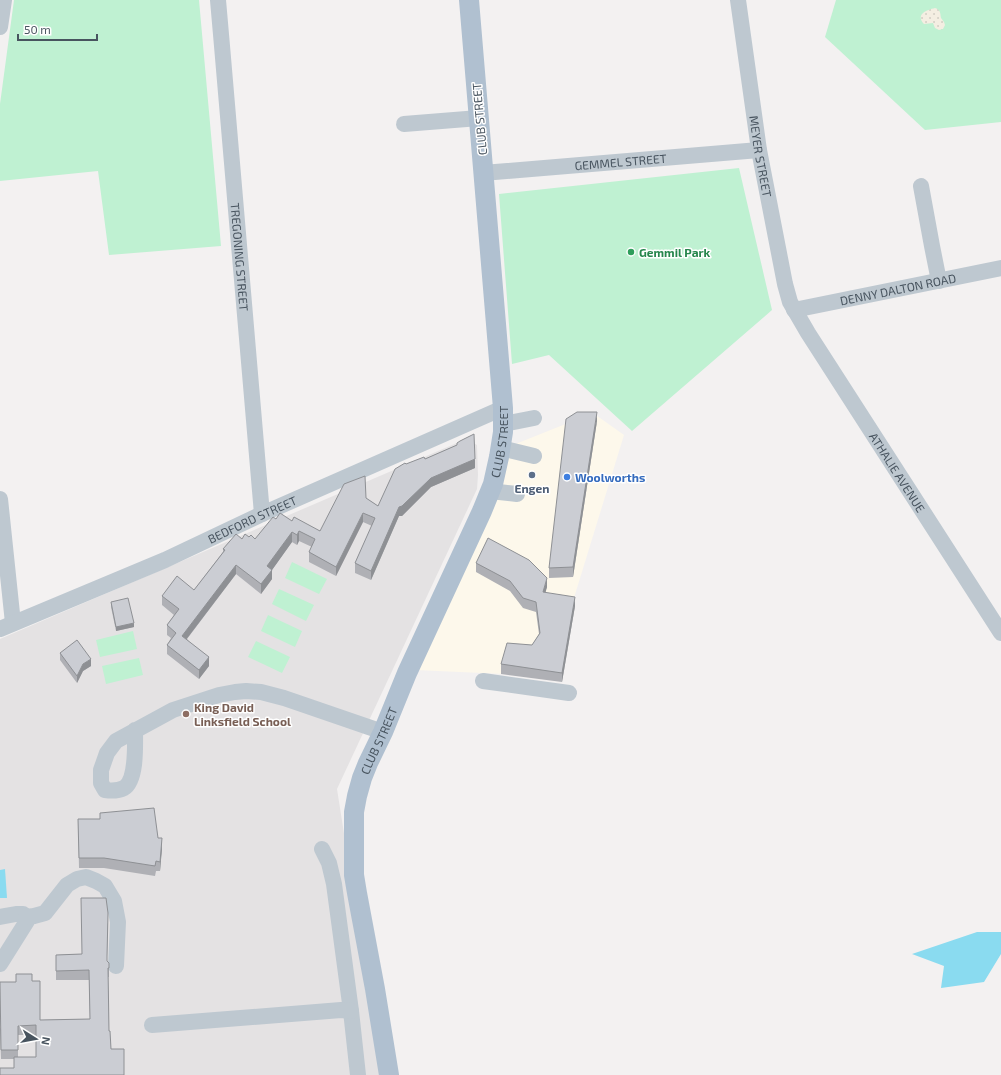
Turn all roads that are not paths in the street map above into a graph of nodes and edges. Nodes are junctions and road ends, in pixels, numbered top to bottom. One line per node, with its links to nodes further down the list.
1 (4, 0): 5 (street)
2 (218, 0): 21 (street, TREGONING STREET)
3 (469, 0): 6 (main road, CLUB STREET)
4 (738, 0): 8 (street, MEYER STREET)
5 (0, 27)
6 (479, 118): 7 (street); 9 (main road, CLUB STREET)
7 (404, 124)
8 (759, 150): 9 (street, GEMMEL STREET); 13 (street, MEYER STREET)
9 (483, 173): 14 (main road, CLUB STREET)
10 (921, 186): 12 (street)
11 (1001, 268): 12 (street, DENNY DALTON ROAD)
12 (939, 281): 13 (street, DENNY DALTON ROAD)
13 (794, 310): 23 (street, ATHALIE AVENUE)
14 (503, 416): 15 (street, BEDFORD STREET); 16 (main road, CLUB STREET); 21 (street, BEDFORD STREET)
15 (534, 418)
16 (501, 448): 17 (street); 18 (main road, CLUB STREET)
17 (534, 456)
18 (490, 491): 19 (street); 27 (main road, CLUB STREET)
19 (517, 494)
20 (0, 499): 22 (street)
21 (262, 514): 22 (street, BEDFORD STREET)
22 (7, 626)
23 (1001, 633)
24 (483, 681): 25 (street)
25 (569, 693)
26 (135, 730): 27 (street)
27 (383, 732): 29 (main road, CLUB STREET)
28 (322, 849): 34 (street)
29 (354, 855): 37 (main road, CLUB STREET); 38 (main road, CLUB STREET)
30 (0, 917): 31 (street)
31 (26, 917): 32 (street); 33 (street)
32 (0, 964)
33 (116, 966)
34 (351, 1011): 35 (street); 36 (street)
35 (152, 1025)
36 (358, 1075)
37 (389, 1075)
38 (400, 1075)

